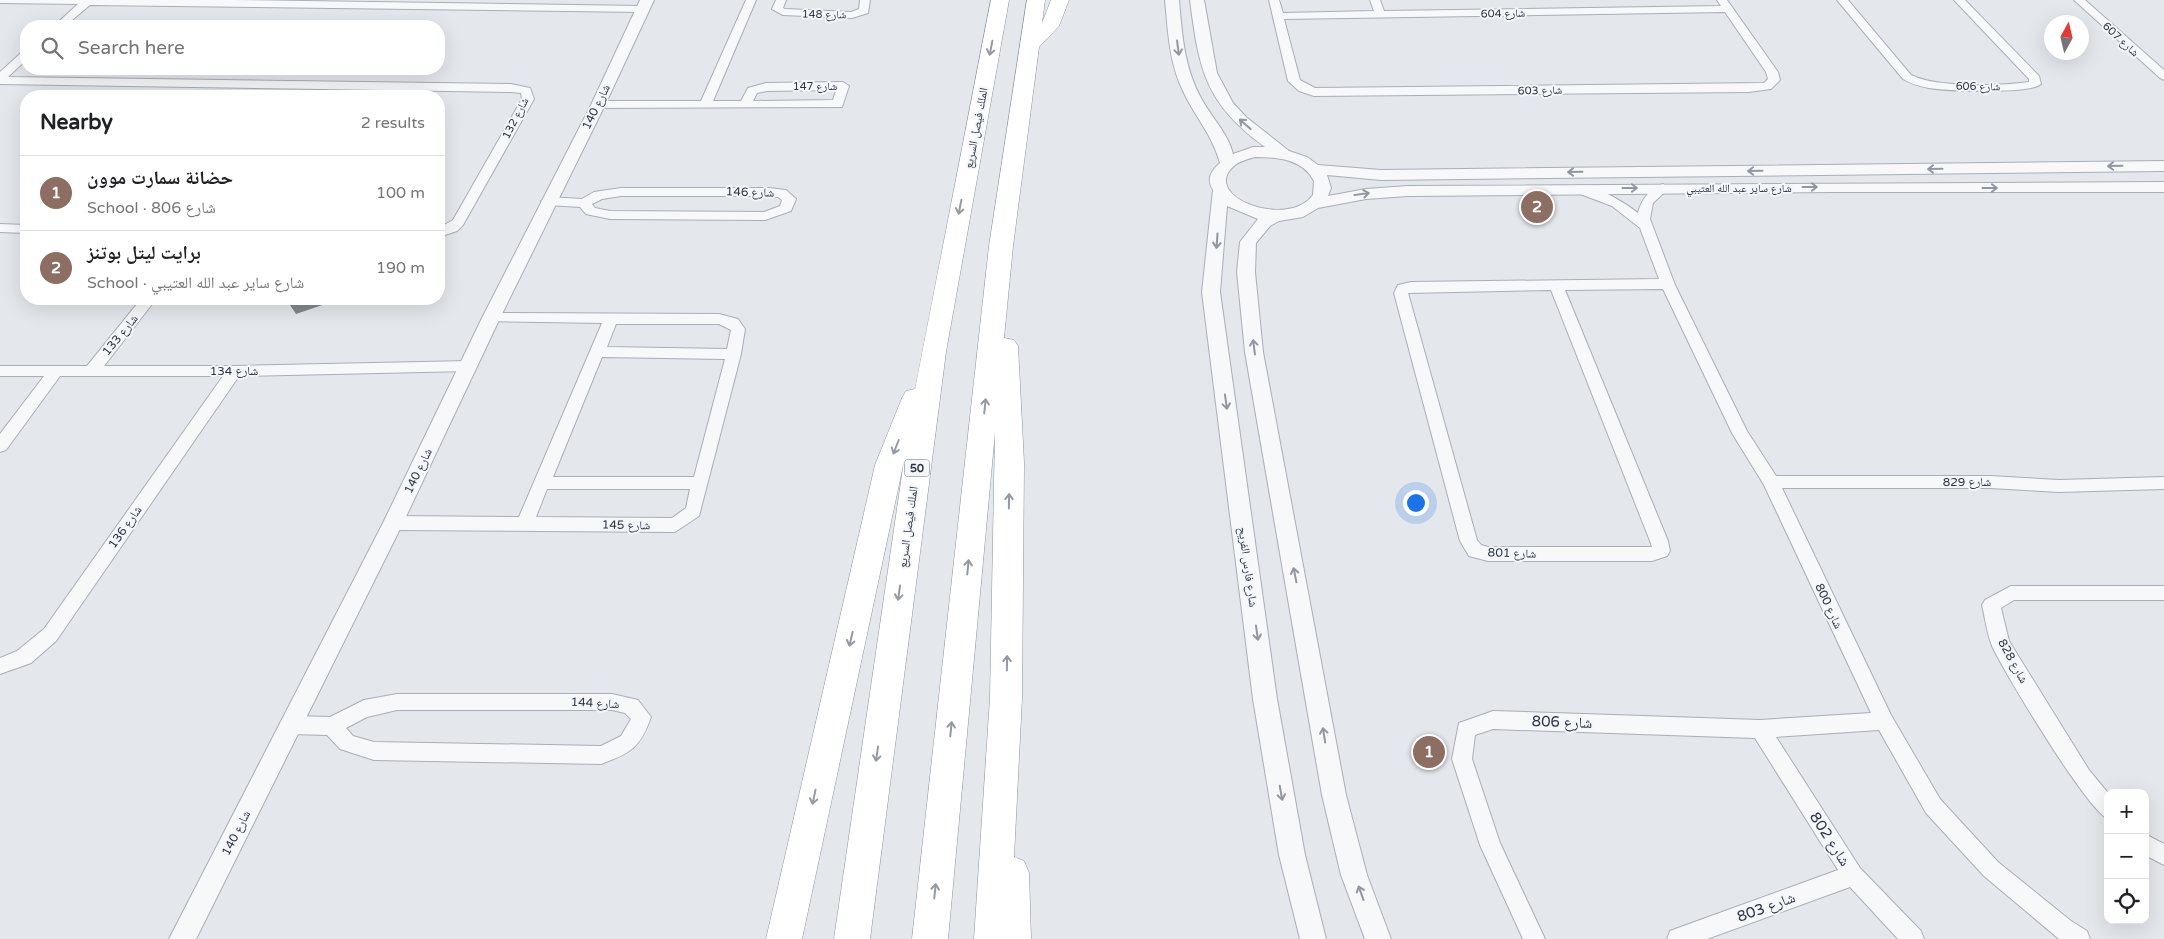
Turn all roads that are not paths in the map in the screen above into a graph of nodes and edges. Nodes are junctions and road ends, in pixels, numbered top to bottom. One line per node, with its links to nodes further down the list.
1 (0, 0): 15 (street)
2 (866, 0): 18 (street, شارع 148)
3 (1000, 0): 66 (highway, الملك فيصل السريع / 50, one-way to 66)
4 (1036, 0): 26 (highway)
5 (1060, 0): 26 (highway)
6 (1172, 0): 42 (street, one-way to 42)
7 (1197, 0): 41 (street, one-way to 7)
8 (1274, 0): 24 (street, شارع 603)
9 (1375, 0): 23 (street)
10 (1481, 0): 22 (street)
11 (1600, 0): 21 (street)
12 (1842, 0): 13 (street, شارع 606)
13 (1959, 0)
14 (2079, 0): 30 (street, شارع 607)
15 (88, 1): 16 (street); 25 (street)
16 (129, 1): 17 (street)
17 (277, 2): 19 (street)
18 (765, 3): 38 (street)
19 (645, 4): 40 (street, شارع 140)
20 (1725, 5): 21 (street, شارع 604); 24 (street, شارع 603)
21 (1606, 12): 22 (street, شارع 604)
22 (1487, 13): 23 (street, شارع 604)
23 (1380, 14): 24 (street, شارع 604)
24 (1278, 16)
25 (66, 20)
26 (1029, 44): 59 (highway)
27 (20, 56): 28 (street)
28 (7, 58)
29 (20, 60): 31 (street)
30 (2164, 76)
31 (0, 79): 32 (street, شارع 132)
32 (166, 83): 33 (street, شارع 132); 34 (street)
33 (323, 85): 35 (street); 36 (street, شارع 132)
34 (159, 90)
35 (318, 90)
36 (398, 90)
37 (445, 90): 58 (street, شارع 132)
38 (706, 104): 39 (street, شارع 147); 40 (street, شارع 147)
39 (746, 104): 39 (street, شارع 147)
40 (598, 105): 51 (street, شارع 140)
41 (1284, 154): 42 (street); 45 (street)
42 (1227, 162): 50 (street)
43 (2164, 166): 44 (street, شارع ساير عبد الله العتيبي, one-way to 44)
44 (2050, 167): 45 (street, شارع ساير عبد الله العتيبي, one-way to 45); 48 (street)
45 (1314, 169): 53 (street)
46 (2164, 187): 48 (street, شارع ساير عبد الله العتيبي, one-way to 46)
47 (1663, 188): 48 (street, شارع ساير عبد الله العتيبي, one-way to 48); 49 (street, شارع ساير عبد الله العتيبي, one-way to 47); 55 (street)
48 (1965, 188)
49 (1580, 189): 53 (street, شارع ساير عبد الله العتيبي, one-way to 49); 55 (street, شارع 800)
50 (1220, 192): 54 (street); 97 (street, شارع فارس الفريح, one-way to 97)
51 (548, 201): 52 (street, شارع 146); 63 (street, شارع 140)
52 (584, 202): 52 (street, شارع 146)
53 (1315, 204): 54 (street)
54 (1275, 216): 98 (street, one-way to 54)
55 (1644, 225): 60 (street, شارع 800)
56 (0, 228): 57 (street)
57 (20, 228)
58 (445, 231)
59 (1001, 246): 82 (highway, one-way to 59); 94 (highway, one-way to 59)
60 (1668, 284): 61 (street, شارع 801); 75 (street, شارع 800)
61 (1556, 286): 61 (street, شارع 801)
62 (144, 305): 71 (street, شارع 133)
63 (490, 318): 64 (street, شارع 145); 68 (street, شارع 140)
64 (611, 319): 65 (street); 67 (street, شارع 145)
65 (596, 352): 67 (street); 74 (street)
66 (933, 352): 92 (highway, one-way to 92); 93 (highway, الملك فيصل السريع / 50, one-way to 93)
67 (734, 354): 76 (street, شارع 145)
68 (469, 366): 72 (street, شارع 134); 78 (street, شارع 140)
69 (56, 370): 70 (street, شارع 134); 71 (street, شارع 134); 73 (street)
70 (0, 371)
71 (91, 371): 72 (street, شارع 134)
72 (235, 371): 81 (street, شارع 136)
73 (0, 446)
74 (542, 482): 76 (street); 79 (street)
75 (1771, 482): 77 (street, شارع 829); 83 (street, شارع 800)
76 (701, 483): 79 (street, شارع 145)
77 (2164, 483)
78 (393, 523): 79 (street, شارع 145); 84 (street, شارع 140)
79 (525, 523)
80 (2164, 593): 87 (street, شارع 828)
81 (0, 666)
82 (1006, 698): 95 (highway); 96 (highway)
83 (1884, 721): 86 (street, شارع 806); 102 (street, شارع 800)
84 (291, 725): 85 (street, شارع 144); 91 (street, شارع 140)
85 (332, 726): 85 (street, شارع 144)
86 (1760, 729): 90 (street, شارع 802); 99 (street, شارع 806)
87 (2104, 804)
88 (2149, 846): 89 (street)
89 (2164, 855)
90 (1853, 875): 100 (street, شارع 803); 101 (street, شارع 802)
91 (182, 939)
92 (784, 939)
93 (852, 939)
94 (930, 939)
95 (992, 939)
96 (1013, 939)
97 (1313, 939)
98 (1378, 939)
99 (1534, 939)
100 (1678, 939)
101 (1913, 939)
102 (2079, 939)

